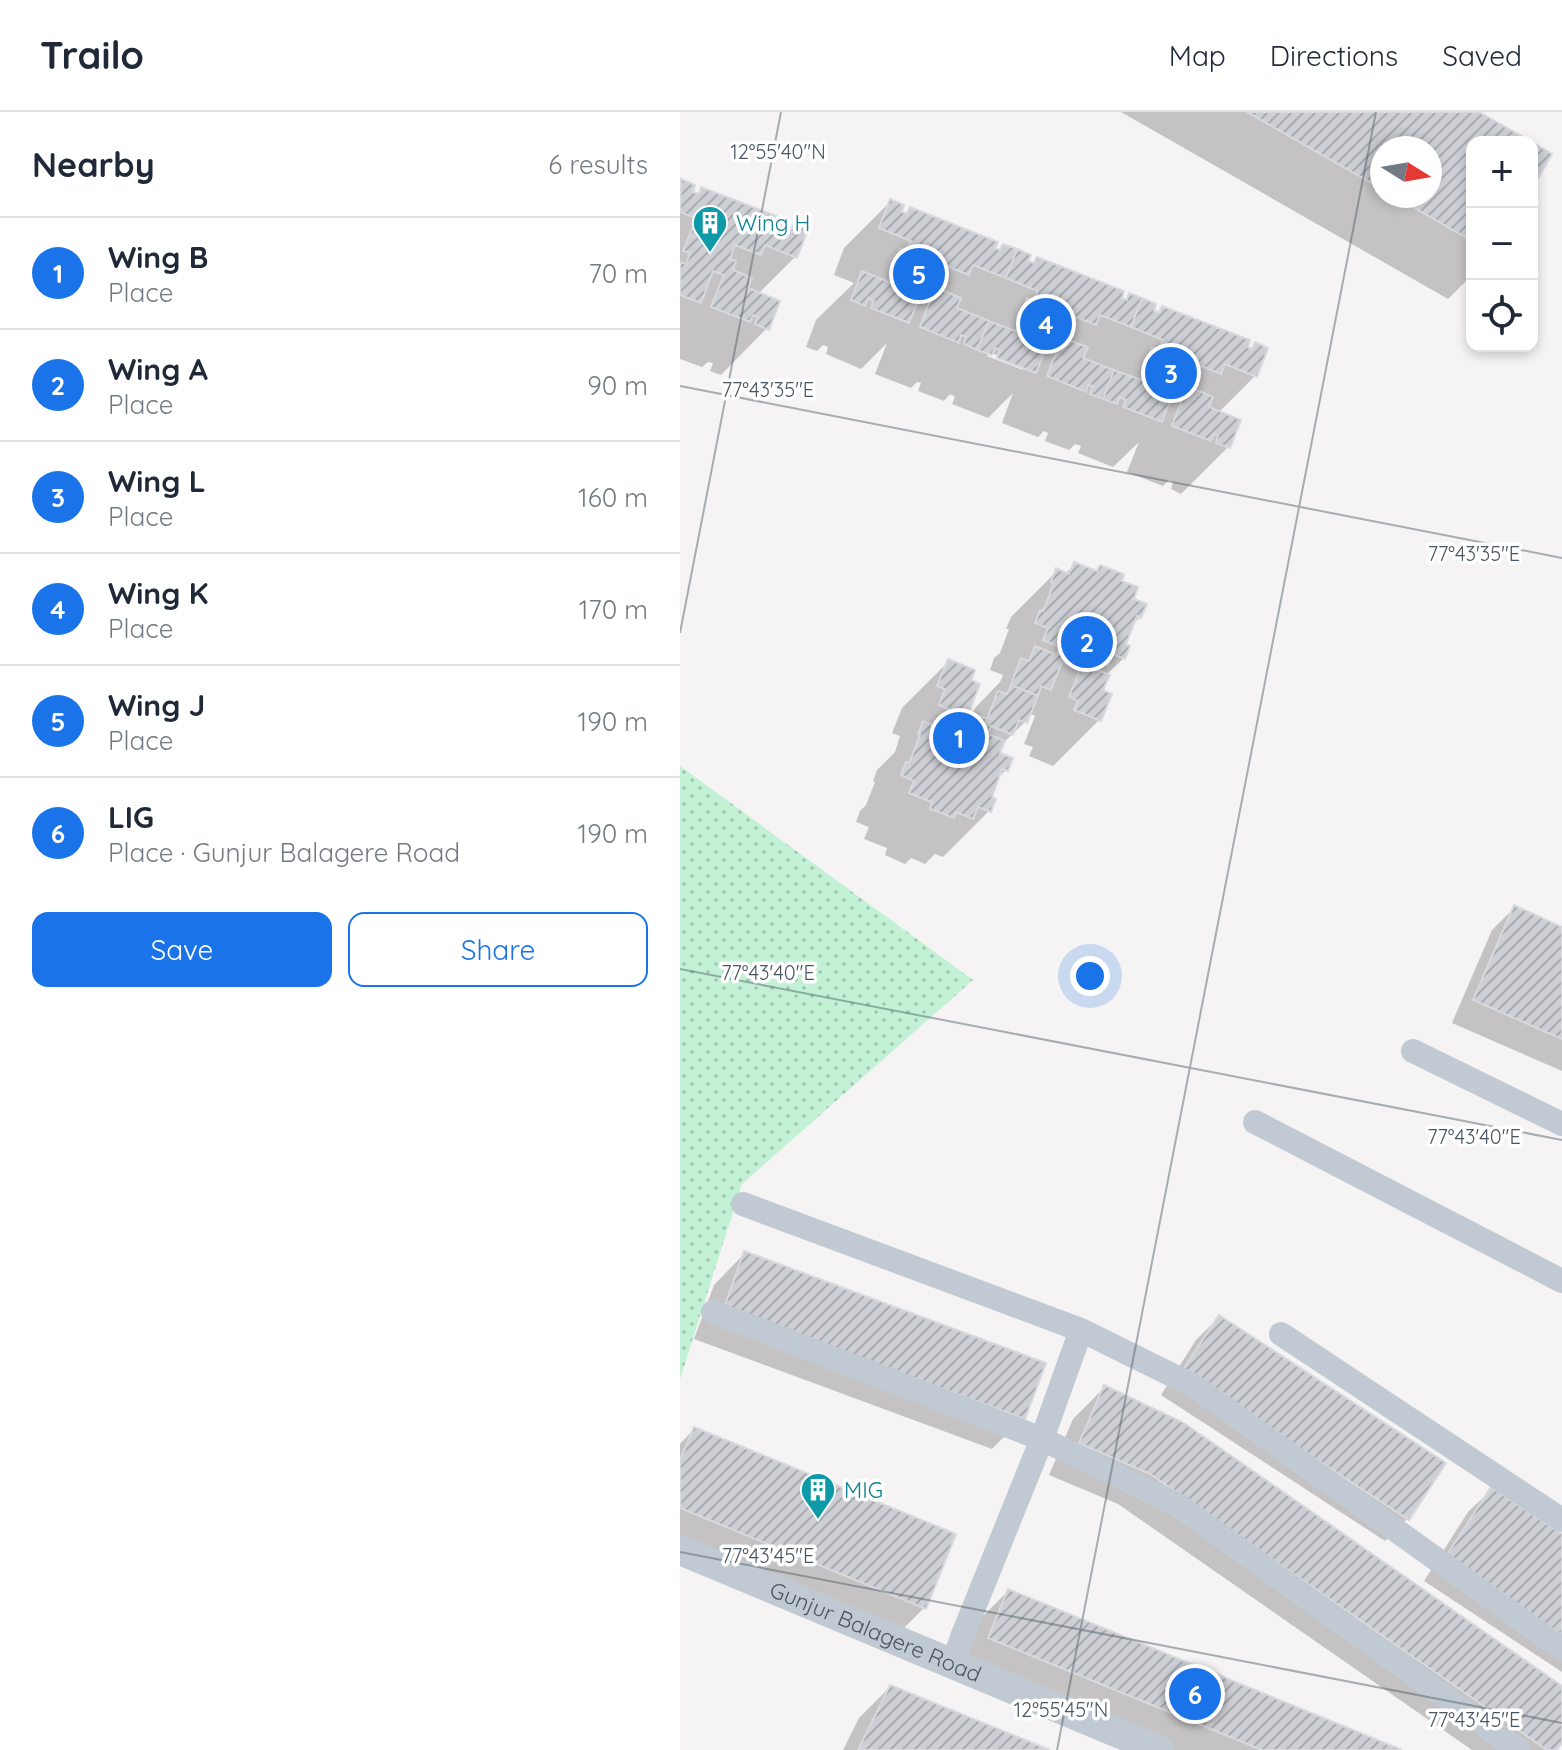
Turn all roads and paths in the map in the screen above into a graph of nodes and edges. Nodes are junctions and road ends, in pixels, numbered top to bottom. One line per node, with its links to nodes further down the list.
1 (1413, 1051): 3 (street)
2 (1255, 1122): 5 (street)
3 (1562, 1124)
4 (743, 1204): 7 (street)
5 (1562, 1281)
6 (713, 1312): 9 (street)
7 (1081, 1330): 9 (street); 12 (street)
8 (1281, 1334): 10 (street)
9 (1042, 1439): 13 (street); 15 (street)
10 (1562, 1520)
11 (680, 1550): 13 (street, Gunjur Balagere Road)
12 (1562, 1649)
13 (953, 1664): 14 (street, Gunjur Balagere Road)
14 (1159, 1750)
15 (1519, 1750)

